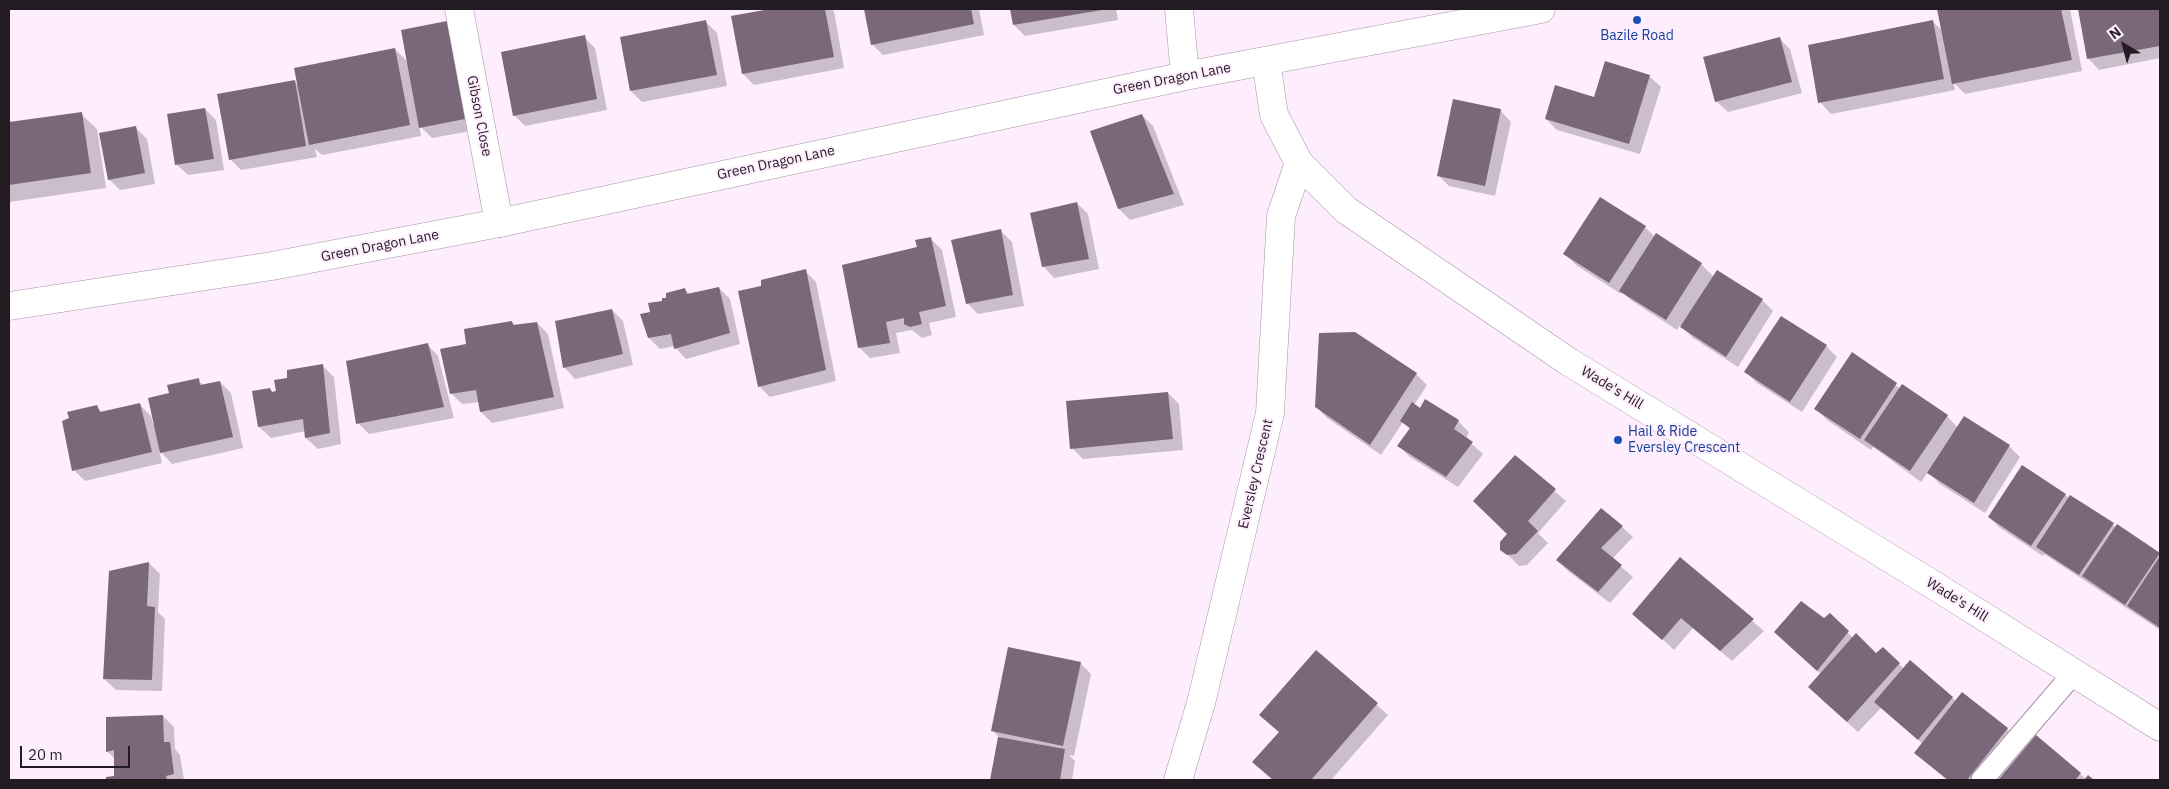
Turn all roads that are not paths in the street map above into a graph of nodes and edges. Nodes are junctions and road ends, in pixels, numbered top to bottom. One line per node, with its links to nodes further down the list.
1 (458, 9): 7 (street, Gibson Close)
2 (1179, 9): 5 (street)
3 (1541, 9): 4 (street, Green Dragon Lane)
4 (1266, 61): 5 (street, Green Dragon Lane); 6 (street, Wade's Hill)
5 (1185, 76): 7 (street, Green Dragon Lane)
6 (1299, 162): 9 (street, Wade's Hill); 11 (street, Eversley Crescent)
7 (499, 223): 8 (street, Green Dragon Lane)
8 (9, 306)
9 (2073, 674): 10 (street, Wade's Hill); 12 (lane)
10 (2160, 727)
11 (1178, 780)
12 (1982, 780)

